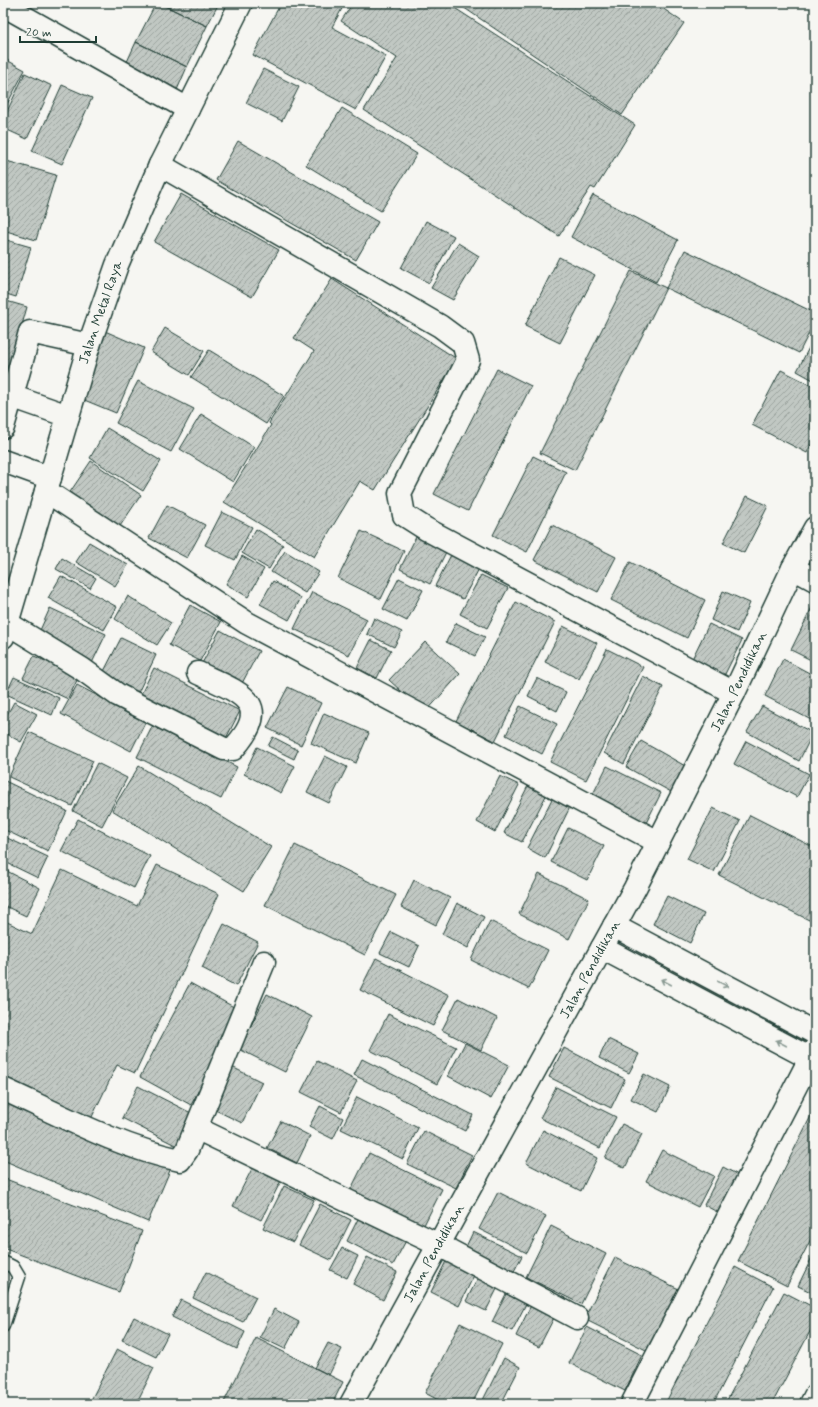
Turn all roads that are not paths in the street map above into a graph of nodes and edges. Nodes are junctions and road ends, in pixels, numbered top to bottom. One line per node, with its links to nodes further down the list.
1 (241, 3): 3 (street, Jalan Metal Raya)
2 (3, 5): 3 (street)
3 (188, 109): 4 (street, Jalan Metal Raya)
4 (160, 165): 5 (street, Jalan Metal Raya); 17 (street)
5 (89, 345): 6 (street); 7 (street, Jalan Metal Raya)
6 (11, 396): 7 (street); 8 (street)
7 (68, 416): 10 (street, Jalan Metal Raya)
8 (3, 427)
9 (3, 461): 10 (street)
10 (48, 485): 14 (street, Jalan Metal Raya); 18 (street)
11 (815, 528): 12 (street, Jalan Pendidikan)
12 (793, 568): 13 (street); 17 (street, Jalan Pendidikan)
13 (815, 580)
14 (9, 591): 15 (street, Jalan Metal Raya)
15 (5, 630): 16 (street)
16 (198, 673)
17 (734, 693): 18 (street, Jalan Pendidikan)
18 (658, 842): 19 (street, Jalan Pendidikan)
19 (614, 926): 20 (street, Jalan Pendidikan); 22 (street, one-way to 22)
20 (602, 948): 23 (street, one-way to 20); 26 (street, Jalan Pendidikan)
21 (264, 962): 25 (street)
22 (815, 1033)
23 (813, 1056): 32 (street)
24 (3, 1089): 25 (street)
25 (196, 1128): 26 (street)
26 (439, 1245): 28 (street); 31 (street, Jalan Pendidikan)
27 (3, 1262): 29 (lane)
28 (577, 1318)
29 (3, 1326)
30 (815, 1396): 33 (street)
31 (351, 1404)
32 (632, 1404)
33 (811, 1404)

